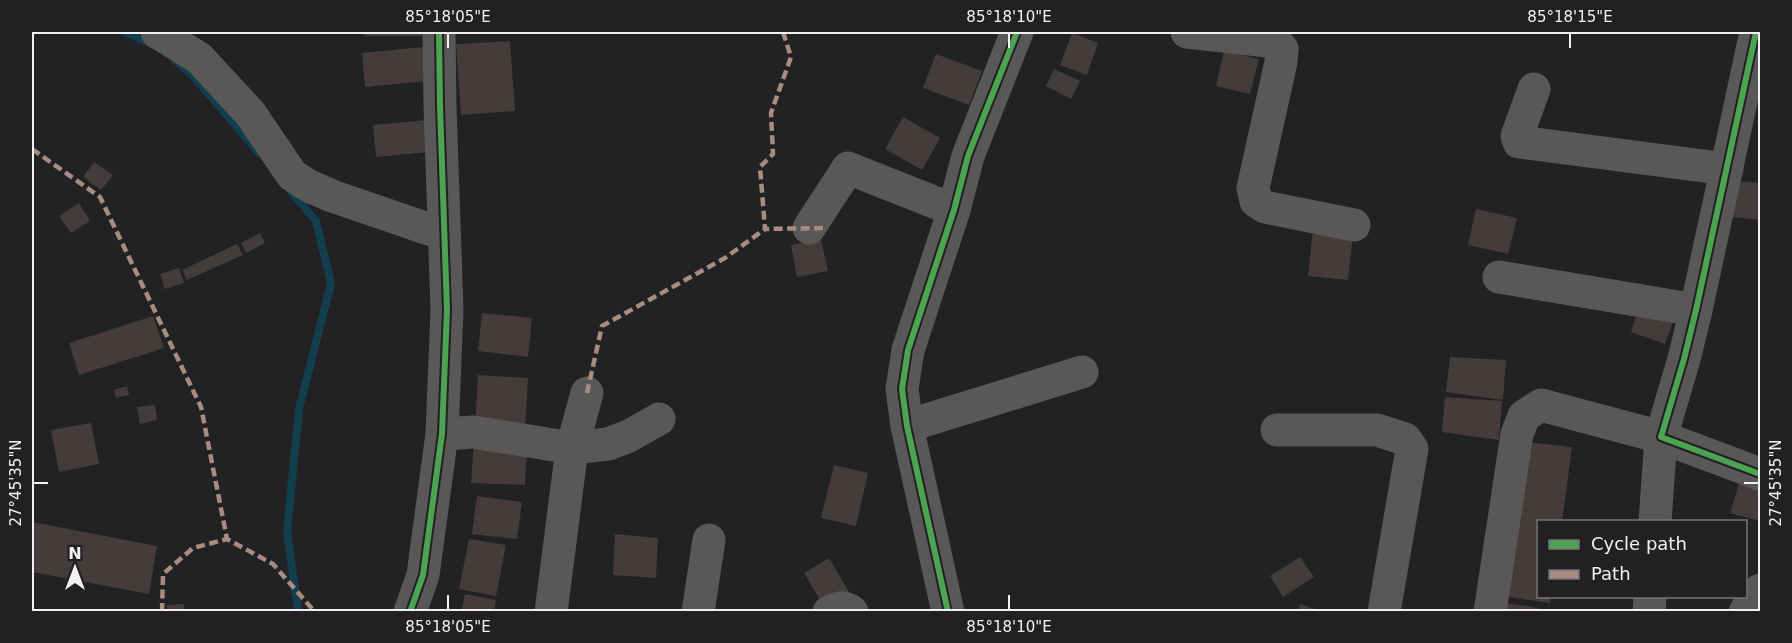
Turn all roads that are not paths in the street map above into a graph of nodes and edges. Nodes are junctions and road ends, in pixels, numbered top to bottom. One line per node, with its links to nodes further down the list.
1 (157, 32): 11 (street)
2 (439, 32): 11 (street)
3 (1017, 32): 8 (street)
4 (1187, 32): 9 (street)
5 (1756, 32): 7 (street)
6 (1534, 89): 7 (street)
7 (1727, 169): 13 (street)
8 (954, 210): 10 (street); 17 (street)
9 (1354, 225)
10 (808, 228)
11 (443, 234): 19 (street)
12 (1499, 277): 13 (street)
13 (1696, 310): 20 (street)
14 (1082, 372): 17 (street)
15 (587, 393): 21 (street)
16 (659, 419): 21 (street)
17 (907, 426): 31 (street)
18 (1277, 430): 32 (street)
19 (442, 435): 21 (street); 26 (street)
20 (1660, 437): 22 (street); 23 (street); 33 (street)
21 (572, 448): 27 (street)
22 (1761, 474)
23 (1655, 520)
24 (709, 540): 28 (street)
25 (1761, 590): 34 (street)
26 (410, 612)
27 (551, 612)
28 (698, 612)
29 (828, 612): 30 (street)
30 (852, 612)
31 (948, 612)
32 (1384, 612)
33 (1490, 612)
34 (1745, 612)

